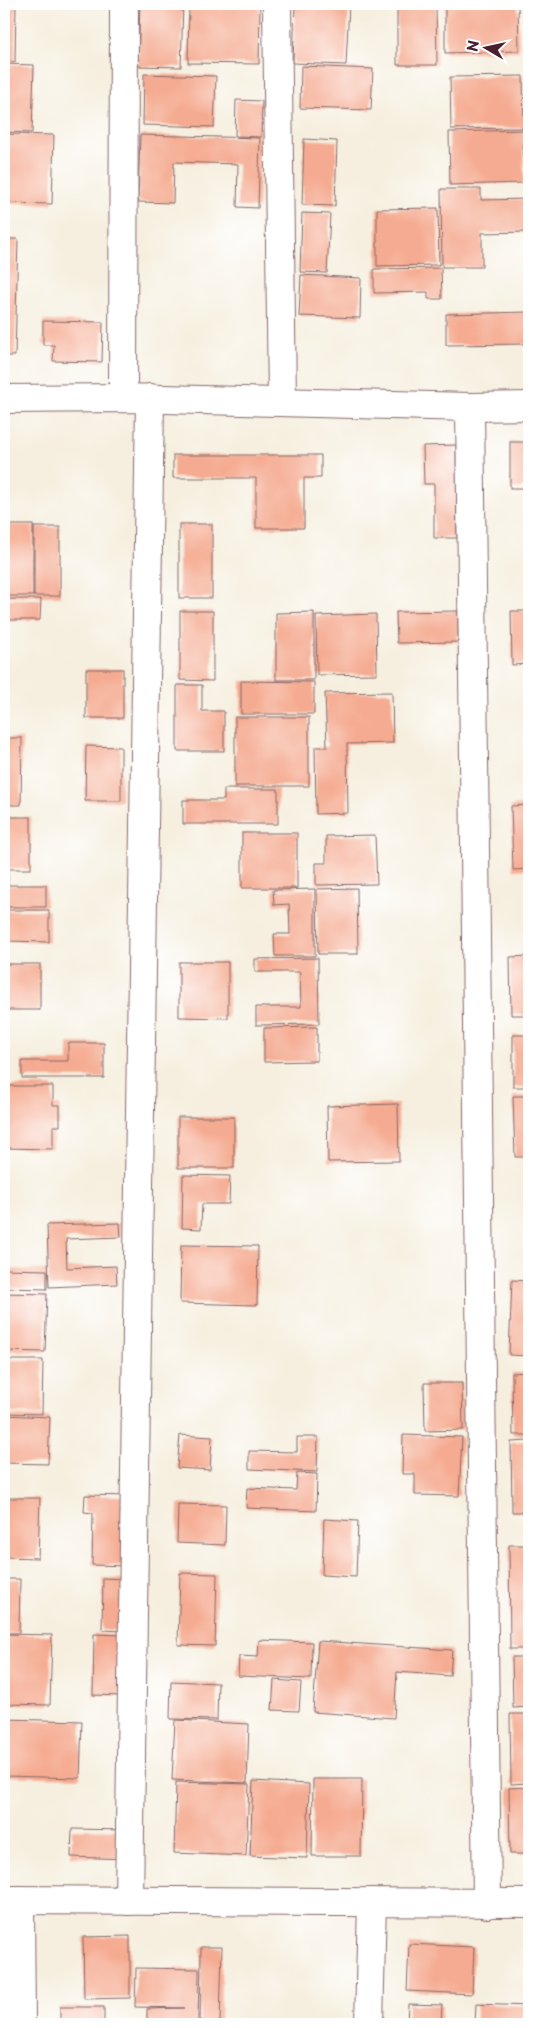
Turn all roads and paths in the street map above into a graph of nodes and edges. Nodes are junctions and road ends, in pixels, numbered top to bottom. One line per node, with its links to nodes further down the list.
1 (124, 4): 3 (street)
2 (277, 4): 6 (street)
3 (123, 398): 4 (street); 5 (street)
4 (150, 398): 6 (street); 10 (street)
5 (4, 399)
6 (282, 402): 8 (street)
7 (529, 406): 8 (street)
8 (470, 407): 12 (street)
9 (12, 1900): 10 (street); 14 (street)
10 (130, 1901): 11 (street)
11 (372, 1902): 12 (street); 15 (street)
12 (487, 1904): 13 (street)
13 (529, 1904)
14 (21, 2024)
15 (369, 2024)

